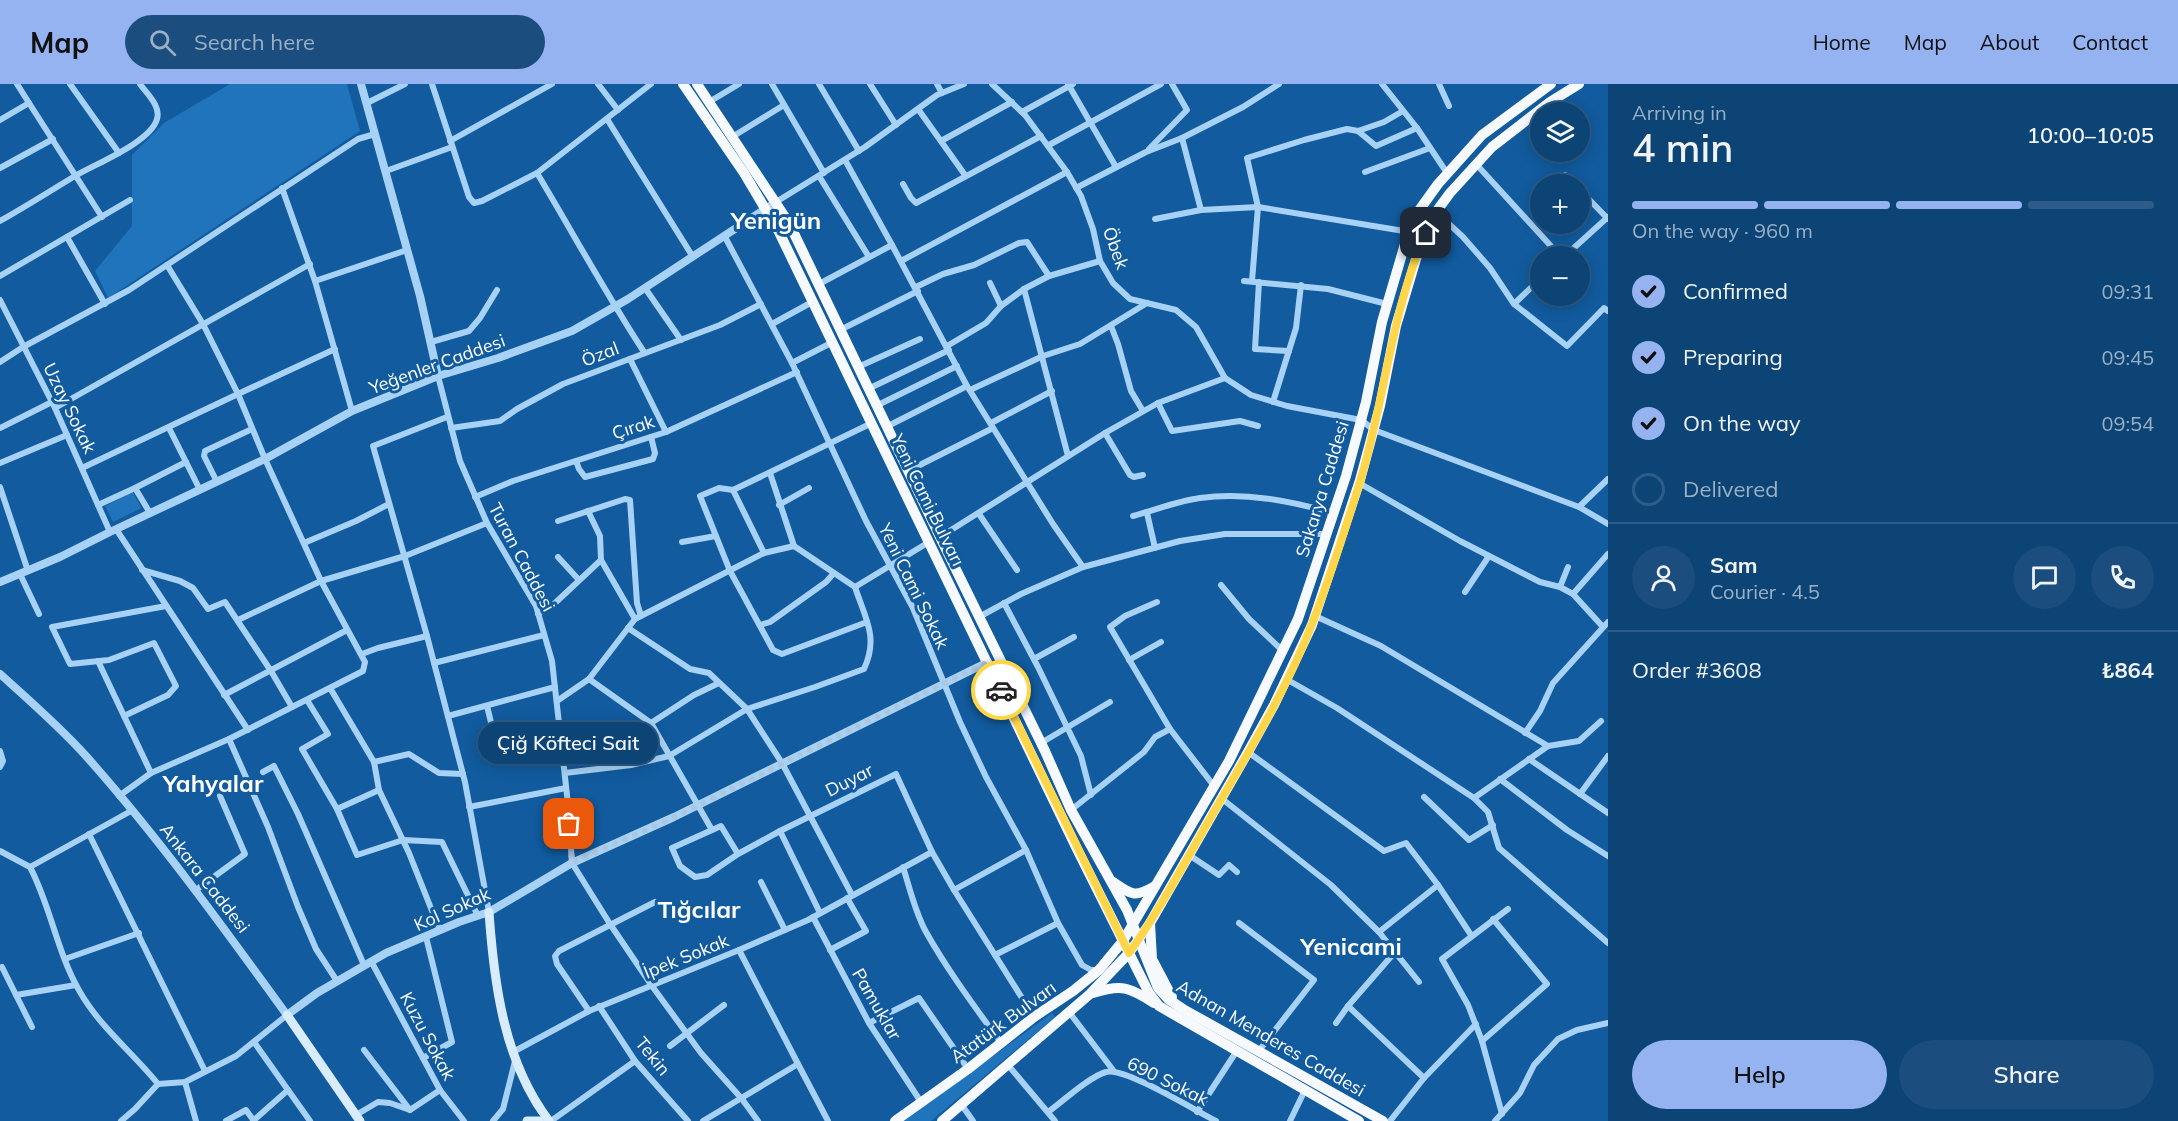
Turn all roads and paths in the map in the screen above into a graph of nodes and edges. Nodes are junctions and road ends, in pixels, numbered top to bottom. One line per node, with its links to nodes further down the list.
1 (17, 84): 30 (street)
2 (70, 84): 55 (street)
3 (140, 84): 55 (street)
4 (361, 84): 31 (street)
5 (405, 84): 31 (street)
6 (552, 84): 50 (street)
7 (598, 84): 35 (street)
8 (651, 84): 35 (street)
9 (683, 84): 75 (main road, Yeni Cami Bulvarı)
10 (697, 84): 28 (main road, Yeni Cami Bulvarı)
11 (739, 84): 28 (street)
12 (772, 84): 32 (street)
13 (819, 84): 53 (street)
14 (870, 84): 41 (street)
15 (937, 84): 27 (street)
16 (963, 84): 27 (street)
17 (992, 84): 29 (street, Öbek)
18 (1161, 84): 40 (street)
19 (1172, 84): 54 (street)
20 (1279, 84): 47 (street)
21 (1382, 84): 36 (street)
22 (1439, 84): 33 (street)
23 (1551, 84): 64 (main road, Sakarya Caddesi)
24 (1579, 84): 57 (main road, Sakarya Caddesi)
25 (434, 85): 50 (street)
26 (1070, 85): 37 (street); 40 (street)
27 (942, 93): 34 (street)
28 (709, 102): 46 (main road, Yeni Cami Bulvarı)
29 (1012, 102): 37 (street, Öbek); 49 (street)
30 (29, 103): 39 (street); 48 (street)
31 (367, 103): 44 (street)
32 (784, 105): 46 (street); 65 (street)
33 (1449, 106)
34 (918, 109): 41 (street); 49 (street)
35 (618, 110): 38 (street)
36 (1403, 111): 42 (street); 43 (street)
37 (1022, 112): 45 (street, Öbek)
38 (607, 119): 63 (street); 89 (street)
39 (0, 120)
40 (1089, 123): 51 (street); 58 (street)
41 (896, 125): 53 (street)
42 (1417, 128): 43 (street); 52 (street)
43 (1358, 131): 74 (street)
44 (375, 134): 60 (street); 69 (street)
45 (1041, 136): 51 (street, Öbek); 67 (street)
46 (732, 137): 73 (main road, Yeni Cami Bulvarı)
47 (1182, 138): 54 (street); 76 (street)
48 (53, 139): 59 (street); 66 (street)
49 (941, 141): 67 (street)
50 (451, 144): 60 (street); 63 (street)
51 (1049, 145): 61 (street, Öbek)
52 (1430, 148): 62 (street); 64 (street)
53 (859, 151): 56 (street)
54 (1146, 152): 58 (street)
55 (119, 153): 66 (street)
56 (845, 160): 65 (street); 85 (street)
57 (1475, 164): 77 (main road, Sakarya Caddesi); 86 (street)
58 (1116, 167): 70 (street)
59 (0, 168)
60 (386, 171): 88 (street)
61 (1067, 172): 70 (street, Öbek); 91 (street)
62 (1365, 172)
63 (537, 173): 115 (street)
64 (1447, 173): 82 (main road, Sakarya Caddesi)
65 (821, 174): 73 (street); 90 (street)
66 (76, 175): 78 (street); 81 (street)
67 (965, 176): 68 (street)
68 (903, 184)
69 (282, 188): 93 (street); 94 (street)
70 (1076, 188): 92 (street, Öbek)
71 (130, 200): 78 (street)
72 (1590, 200): 79 (street)
73 (776, 202): 75 (street, Yeğenler Caddesi); 100 (main road, Yeni Cami Bulvarı)
74 (1258, 207): 76 (street); 82 (street); 98 (street)
75 (766, 209): 84 (street, Yeğenler Caddesi); 108 (main road, Yeni Cami Bulvarı)
76 (1201, 210): 80 (street)
77 (1436, 212): 113 (street); 159 (main road, Sakarya Caddesi)
78 (102, 217): 83 (street)
79 (1608, 218): 87 (street)
80 (1155, 219)
81 (0, 221)
82 (1410, 232): 112 (main road, Sakarya Caddesi)
83 (67, 237): 95 (street); 110 (street)
84 (725, 237): 89 (street, Yeğenler Caddesi); 111 (street, Yeni Cami Sokak)
85 (892, 245): 90 (street); 91 (street)
86 (1551, 246)
87 (1576, 246)
88 (407, 250): 97 (street); 123 (street)
89 (693, 257): 102 (street, Yeğenler Caddesi)
90 (869, 257): 100 (street)
91 (901, 261): 103 (street)
92 (1100, 261): 96 (street); 109 (street, Öbek)
93 (309, 264): 97 (street); 117 (street)
94 (167, 265): 110 (street); 117 (street)
95 (0, 276)
96 (1049, 276): 103 (street); 104 (street)
97 (315, 281): 127 (street)
98 (1252, 281): 101 (street); 128 (street)
99 (990, 283): 114 (street)
100 (819, 284): 120 (main road, Yeni Cami Bulvarı)
101 (1301, 285): 112 (street); 128 (street)
102 (645, 288): 115 (street, Yeğenler Caddesi); 122 (street)
103 (917, 289): 120 (street); 126 (street)
104 (1024, 289): 114 (street); 130 (street)
105 (1530, 289): 113 (street)
106 (497, 290): 123 (street)
107 (0, 300): 125 (street, Uzay Sokak)
108 (814, 301): 118 (street); 124 (main road, Yeni Cami Bulvarı)
109 (1147, 303): 119 (street); 138 (street, Öbek)
110 (105, 304): 125 (street)
111 (761, 304): 118 (street, Yeni Cami Sokak); 122 (street, Özal)
112 (1387, 304): 150 (main road, Sakarya Caddesi)
113 (1514, 304): 116 (street)
114 (1001, 306): 126 (street)
115 (614, 307): 129 (street); 137 (street, Yeğenler Caddesi)
116 (1608, 311)
117 (203, 324): 142 (street); 145 (street)
118 (772, 324): 133 (street, Yeni Cami Sokak)
119 (1111, 326): 130 (street); 148 (street)
120 (840, 330): 135 (main road, Yeni Cami Bulvarı)
121 (920, 339): 135 (street)
122 (681, 340): 129 (street, Özal)
123 (430, 342): 137 (street)
124 (833, 342): 133 (street); 151 (main road, Yeni Cami Bulvarı)
125 (23, 347): 132 (street); 145 (street, Uzay Sokak)
126 (948, 348): 134 (street); 140 (street)
127 (335, 349): 142 (street); 147 (street)
128 (1289, 351): 143 (street)
129 (644, 352): 131 (street, Özal)
130 (1043, 356): 139 (street); 141 (street)
131 (630, 359): 157 (street, Özal); 160 (street)
132 (0, 362)
133 (792, 363): 136 (street, Yeni Cami Sokak)
134 (957, 366): 139 (street); 146 (street)
135 (858, 367): 140 (main road, Yeni Cami Bulvarı)
136 (797, 372): 160 (street, Çırak); 164 (street, Yeni Cami Sokak)
137 (438, 376): 147 (street, Yeğenler Caddesi); 149 (street, Turan Caddesi)
138 (1225, 378): 143 (street, Öbek); 144 (street)
139 (968, 388): 152 (street); 154 (street)
140 (868, 389): 146 (main road, Yeni Cami Bulvarı)
141 (1052, 392): 152 (street); 165 (street)
142 (238, 394): 156 (street); 158 (street)
143 (1273, 402): 150 (street, Öbek)
144 (1158, 403): 148 (street); 153 (street)
145 (54, 405): 155 (street); 162 (street, Uzay Sokak)
146 (876, 406): 154 (main road, Yeni Cami Bulvarı)
147 (352, 411): 166 (street, Yeğenler Caddesi)
148 (1143, 411): 161 (street)
149 (447, 417): 157 (street, Turan Caddesi); 184 (street)
150 (1361, 420): 159 (street, Öbek); 192 (main road, Sakarya Caddesi)
151 (872, 423): 164 (street); 200 (main road, Yeni Cami Bulvarı)
152 (992, 426): 171 (street); 175 (street)
153 (1258, 426)
154 (886, 427): 171 (main road, Yeni Cami Bulvarı)
155 (0, 428)
156 (169, 428): 168 (street); 170 (street)
157 (451, 428): 183 (street, Turan Caddesi)
158 (252, 429): 166 (street); 176 (street)
159 (1374, 430): 177 (main road, Sakarya Caddesi); 187 (street, Öbek)
160 (666, 432): 163 (street, Çırak)
161 (1105, 433): 165 (street); 173 (street)
162 (67, 435): 169 (street); 170 (street, Uzay Sokak)
163 (651, 437): 167 (street, Çırak); 167 (street)
164 (832, 444): 172 (street); 211 (street, Yeni Cami Sokak)
165 (1068, 456): 175 (street)
166 (265, 459): 176 (street, Yeğenler Caddesi); 202 (street)
167 (576, 461): 183 (street, Çırak)
168 (186, 462): 179 (street); 181 (street)
169 (0, 463)
170 (82, 468): 185 (street, Uzay Sokak)
171 (908, 471): 200 (main road, Yeni Cami Bulvarı)
172 (770, 473): 182 (street); 186 (street)
173 (1143, 475)
174 (1608, 479): 187 (street)
175 (1027, 481): 190 (street); 212 (street)
176 (217, 482): 181 (street, Yeğenler Caddesi)
177 (1359, 483): 208 (street); 232 (main road, Sakarya Caddesi)
178 (0, 487): 217 (street)
179 (135, 488): 185 (street); 189 (street)
180 (809, 488): 186 (street)
181 (200, 490): 189 (street, Yeğenler Caddesi)
182 (733, 490): 199 (street); 205 (street)
183 (475, 497): 195 (street, Turan Caddesi)
184 (389, 504): 202 (street); 207 (street)
185 (98, 505): 197 (street, Uzay Sokak)
186 (779, 505): 203 (street)
187 (1579, 507): 196 (street, Öbek)
188 (588, 511): 194 (street); 210 (street); 233 (street)
189 (150, 513): 197 (street, Yeğenler Caddesi)
190 (979, 513): 200 (street); 215 (street)
191 (1147, 513): 192 (street); 193 (street); 204 (street)
192 (1334, 513): 198 (main road, Sakarya Caddesi)
193 (1133, 516)
194 (558, 521)
195 (488, 523): 207 (street); 231 (street, Turan Caddesi)
196 (1608, 524)
197 (113, 530): 214 (street, Uzay Sokak); 217 (street, Yeğenler Caddesi)
198 (1327, 534): 204 (street); 245 (main road, Sakarya Caddesi)
199 (716, 536): 201 (street); 216 (street)
200 (935, 540): 211 (street); 234 (main road, Yeni Cami Bulvarı); 250 (main road, Yeni Cami Bulvarı)
201 (682, 542)
202 (304, 543): 220 (street)
203 (794, 546): 205 (street); 218 (street)
204 (1155, 548): 212 (street)
205 (764, 553): 216 (street)
206 (1608, 554): 226 (street)
207 (405, 556): 220 (street); 242 (street)
208 (1489, 556): 224 (street); 225 (street)
209 (558, 557): 219 (street)
210 (601, 560): 219 (street); 233 (street)
211 (890, 566): 223 (street); 257 (street, Yeni Cami Sokak)
212 (1083, 567): 228 (street)
213 (1568, 567): 224 (street)
214 (142, 570): 229 (street, Uzay Sokak); 235 (street)
215 (1017, 570)
216 (730, 571): 233 (street); 238 (street)
217 (24, 572): 221 (street, Yeğenler Caddesi); 230 (street)
218 (834, 573): 223 (street); 238 (street)
219 (579, 580): 231 (street)
220 (321, 581): 235 (street); 240 (street)
221 (0, 582)
222 (1221, 585): 245 (street)
223 (855, 587): 236 (street)
224 (1560, 587): 226 (street)
225 (1465, 592)
226 (1574, 594): 237 (street)
227 (1157, 602): 248 (street)
228 (1004, 603): 234 (street); 247 (street)
229 (166, 606): 249 (street); 260 (street, Uzay Sokak)
230 (39, 614)
231 (538, 614): 241 (street, Turan Caddesi)
232 (1315, 616): 255 (main road, Sakarya Caddesi); 274 (street)
233 (638, 617): 239 (street)
234 (979, 617): 276 (main road, Yeni Cami Bulvarı)
235 (238, 620): 252 (street)
236 (867, 622): 238 (street); 266 (street)
237 (1606, 625): 274 (street)
238 (760, 626)
239 (628, 628): 254 (street); 256 (street)
240 (347, 630): 246 (street); 252 (street)
241 (544, 635): 251 (street); 258 (street, Turan Caddesi)
242 (427, 636): 246 (street); 251 (street)
243 (1074, 637): 247 (street)
244 (1161, 642): 248 (street)
245 (1283, 651): 292 (main road, Sakarya Caddesi)
246 (362, 654): 259 (street)
247 (1034, 659): 271 (street)
248 (1129, 660): 272 (street)
249 (98, 661): 267 (street); 267 (street)
250 (988, 662): 257 (street, Kol Sokak); 343 (main road, Yeni Cami Bulvarı)
251 (434, 663): 268 (street)
252 (271, 671): 260 (street); 265 (street)
253 (0, 674): 297 (street, Ankara Caddesi)
254 (589, 679): 262 (street); 270 (street)
255 (1286, 679): 280 (main road, Sakarya Caddesi); 301 (street)
256 (719, 683): 266 (street); 270 (street)
257 (943, 683): 285 (street, Kol Sokak); 314 (street, Yeni Cami Sokak)
258 (555, 687): 262 (street, Turan Caddesi); 264 (street)
259 (330, 688): 261 (street); 284 (street)
260 (224, 694): 273 (street, Uzay Sokak)
261 (307, 700): 265 (street); 304 (street)
262 (557, 701): 289 (street, Turan Caddesi)
263 (1110, 702): 271 (street)
264 (486, 706): 268 (street); 279 (street)
265 (292, 707): 273 (street)
266 (747, 709): 281 (street); 285 (street)
267 (124, 716): 288 (street)
268 (448, 716): 290 (street)
269 (1601, 721): 277 (street)
270 (651, 723): 281 (street)
271 (1067, 728): 276 (street); 296 (street)
272 (1170, 729): 292 (street); 296 (street)
273 (248, 730): 275 (street)
274 (1526, 733): 277 (street)
275 (229, 740): 288 (street); 363 (street)
276 (1041, 743): 305 (main road, Yeni Cami Bulvarı)
277 (1548, 747): 283 (street)
278 (0, 751): 286 (street)
279 (498, 751)
280 (1248, 752): 300 (main road, Sakarya Caddesi); 327 (street)
281 (669, 756): 289 (street); 302 (street)
282 (1608, 756): 295 (street)
283 (1529, 759): 291 (street); 295 (street)
284 (374, 762): 290 (street); 294 (street)
285 (782, 763): 302 (street, Kol Sokak); 308 (street)
286 (0, 767)
287 (263, 772): 360 (street, Kuzu Sokak)
288 (151, 773): 297 (street)
289 (565, 773): 293 (street, Turan Caddesi)
290 (462, 774): 303 (street)
291 (1500, 779): 301 (street); 319 (street)
292 (1214, 786): 326 (main road, Sakarya Caddesi)
293 (566, 788): 303 (street); 320 (street, Turan Caddesi)
294 (379, 789): 304 (street); 313 (street)
295 (1580, 794): 307 (street)
296 (1091, 795): 305 (street)
297 (119, 796): 306 (street, Ankara Caddesi)
298 (220, 796): 328 (street)
299 (1424, 797): 309 (street)
300 (1221, 798): 318 (main road, Sakarya Caddesi); 346 (street)
301 (1474, 798): 309 (street)
302 (698, 805): 310 (street); 320 (street, Kol Sokak)
303 (470, 807): 333 (street)
304 (337, 809): 313 (street)
305 (1071, 810): 324 (main road, Yeni Cami Bulvarı)
306 (131, 811): 312 (street); 328 (street, Ankara Caddesi)
307 (1608, 813)
308 (810, 816): 311 (street, Duyar); 316 (street, Duyar); 330 (street)
309 (1493, 825): 352 (street)
310 (712, 830): 317 (street); 317 (street, Duyar)
311 (780, 831): 317 (street, Duyar); 334 (street)
312 (89, 834): 321 (street); 347 (street)
313 (403, 840): 335 (street); 345 (street)
314 (1026, 850): 329 (street); 338 (street, Yeni Cami Sokak)
315 (0, 851): 321 (street)
316 (932, 852): 322 (street, İpek Sokak); 329 (street, Duyar)
317 (738, 854)
318 (1189, 855): 323 (street); 339 (main road, Sakarya Caddesi)
319 (1608, 856)
320 (572, 863): 333 (street, Kol Sokak); 341 (street)
321 (30, 867): 359 (street)
322 (903, 867): 330 (street, İpek Sokak); 386 (street)
323 (1237, 872)
324 (1112, 881): 326 (main road); 342 (main road, Yeni Cami Bulvarı)
325 (761, 882): 344 (street)
326 (1158, 884): 342 (main road, Sakarya Caddesi)
327 (1438, 885): 346 (street); 348 (street)
328 (196, 890): 376 (street, Ankara Caddesi)
329 (954, 890): 358 (street, Duyar)
330 (850, 896): 334 (street, İpek Sokak); 354 (street)
331 (655, 902): 341 (street)
332 (1508, 909): 337 (street)
333 (489, 912): 335 (street, Kol Sokak); 391 (main road)
334 (820, 913): 336 (street, İpek Sokak)
335 (478, 916): 345 (street, Kol Sokak)
336 (813, 917): 344 (street, İpek Sokak); 354 (street, Pamuklar)
337 (1493, 919): 348 (street); 384 (street)
338 (1058, 923): 358 (street); 362 (street, Yeni Cami Sokak)
339 (1150, 923): 350 (main road, Sakarya Caddesi); 373 (main road)
340 (1239, 923): 390 (street)
341 (610, 924): 366 (street); 374 (street)
342 (1132, 925): 350 (main road, Adnan Menderes Caddesi); 351 (main road, Sakarya Caddesi)
343 (1116, 926): 351 (main road, Yeni Cami Bulvarı); 355 (main road)
344 (784, 930): 353 (street, İpek Sokak)
345 (440, 931): 349 (street, Kol Sokak)
346 (1379, 932): 356 (street)
347 (139, 933): 359 (street); 398 (street)
348 (1471, 935): 381 (street)
349 (426, 937): 360 (street, Kol Sokak); 392 (street)
350 (1138, 940): 357 (main road, Sakarya Caddesi); 373 (main road, Adnan Menderes Caddesi)
351 (1123, 941): 355 (main road, Atatürk Bulvarı); 357 (main road, Adnan Menderes Caddesi)
352 (1608, 943)
353 (739, 950): 366 (street, İpek Sokak); 394 (street)
354 (830, 950): 378 (street, Pamuklar)
355 (1114, 951): 362 (main road, Atatürk Bulvarı)
356 (1395, 952): 364 (street); 372 (street)
357 (1129, 953): 367 (main road, Atatürk Bulvarı); 371 (main road, Adnan Menderes Caddesi)
358 (995, 955): 377 (street, Duyar)
359 (64, 958): 365 (street)
360 (368, 963): 363 (street, Kol Sokak); 392 (street, Kuzu Sokak)
361 (1, 966): 368 (street)
362 (1099, 970): 377 (main road, Atatürk Bulvarı)
363 (337, 981): 376 (street, Kol Sokak)
364 (1419, 982)
365 (76, 985): 368 (street); 401 (street)
366 (652, 986): 370 (street, İpek Sokak); 383 (street)
367 (1090, 994): 371 (main road); 375 (main road, Atatürk Bulvarı)
368 (16, 995): 382 (street)
369 (724, 1005): 383 (street)
370 (599, 1006): 374 (street, İpek Sokak); 393 (street, Tekin)
371 (1158, 1006): 389 (main road, Adnan Menderes Caddesi)
372 (1348, 1006): 379 (street); 399 (street)
373 (1183, 1009): 390 (main road, Adnan Menderes Caddesi)
374 (589, 1011): 391 (street, İpek Sokak)
375 (1069, 1012): 395 (main road, Atatürk Bulvarı); 397 (street)
376 (287, 1015): 385 (street); 412 (main road, Ankara Caddesi)
377 (1034, 1017): 386 (main road, Atatürk Bulvarı)
378 (869, 1023): 396 (street); 406 (street, Pamuklar)
379 (1336, 1023)
380 (1608, 1023): 411 (street)
381 (1476, 1024): 384 (street); 399 (street)
382 (32, 1026)
383 (686, 1033): 387 (street); 405 (street)
384 (1482, 1041): 411 (street)
385 (254, 1042): 398 (street); 402 (street)
386 (1001, 1043): 396 (main road, Atatürk Bulvarı)
387 (670, 1046)
388 (364, 1050): 408 (street)
389 (1236, 1052): 404 (main road, Adnan Menderes Caddesi); 410 (street)
390 (1258, 1052): 434 (main road, Adnan Menderes Caddesi)
391 (514, 1055): 419 (street); 422 (main road)
392 (423, 1058): 403 (street, Kuzu Sokak)
393 (635, 1060): 422 (street); 423 (street, Tekin)
394 (798, 1064): 405 (street); 426 (street)
395 (1008, 1065): 407 (main road, Atatürk Bulvarı); 409 (street)
396 (968, 1069): 406 (main road, Atatürk Bulvarı)
397 (1113, 1070): 409 (street, 690 Sokak); 410 (street, 690 Sokak)
398 (205, 1071): 400 (street)
399 (1424, 1078): 435 (street)
400 (185, 1082): 401 (street); 414 (street)
401 (158, 1084): 413 (street)
402 (288, 1090): 416 (street); 417 (street)
403 (440, 1090): 408 (street); 418 (street, Kuzu Sokak)
404 (1305, 1090): 432 (street); 433 (main road, Adnan Menderes Caddesi)
405 (742, 1099): 424 (street); 425 (street)
406 (921, 1102): 427 (main road, Atatürk Bulvarı)
407 (961, 1104): 428 (main road, Atatürk Bulvarı); 429 (street)
408 (410, 1110): 412 (street)
409 (1048, 1112): 430 (street)
410 (1197, 1112): 431 (street, 690 Sokak)
411 (1502, 1114): 436 (street)
412 (358, 1118)
413 (121, 1121)
414 (196, 1121)
415 (226, 1121): 416 (street)
416 (253, 1121)
417 (310, 1121)
418 (464, 1121)
419 (493, 1121)
420 (527, 1121): 421 (main road)
421 (539, 1121)
422 (550, 1121)
423 (688, 1121)
424 (703, 1121)
425 (758, 1121)
426 (828, 1121)
427 (895, 1121)
428 (942, 1121)
429 (973, 1121)
430 (1055, 1121)
431 (1215, 1121)
432 (1290, 1121)
433 (1359, 1121)
434 (1383, 1121)
435 (1390, 1121)
436 (1495, 1121)

